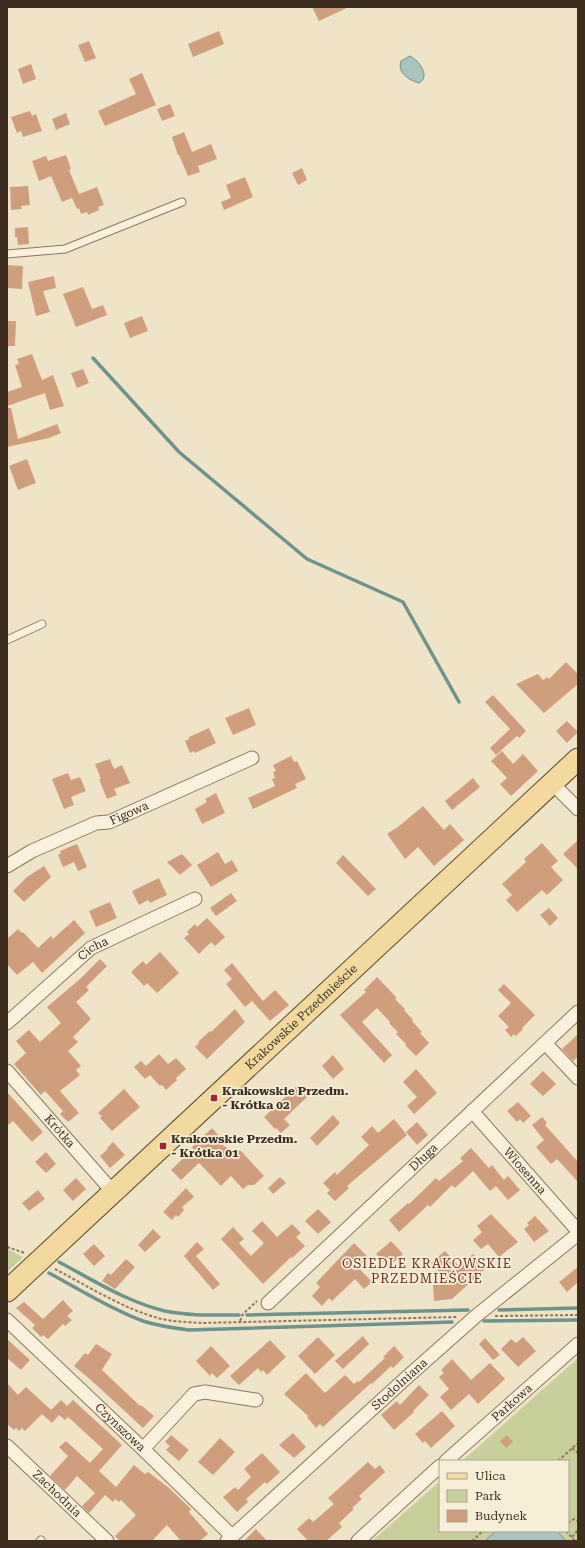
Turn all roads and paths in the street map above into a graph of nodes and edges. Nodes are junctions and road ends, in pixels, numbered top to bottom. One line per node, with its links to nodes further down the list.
1 (182, 202): 2 (lane)
2 (7, 254)
3 (42, 624): 4 (lane)
4 (7, 640)
5 (252, 758): 9 (street, Figowa)
6 (578, 759): 7 (main road, Krakowskie Przedmieście)
7 (552, 783): 8 (street); 17 (main road, Krakowskie Przedmieście)
8 (578, 809)
9 (7, 866)
10 (195, 899): 12 (street, Cicha)
11 (578, 1012): 13 (street, Długa)
12 (7, 1023)
13 (545, 1043): 15 (street); 16 (street, Długa)
14 (7, 1071): 17 (street, Krótka)
15 (578, 1078)
16 (472, 1111): 18 (street, Wiosenna); 23 (street, Długa)
17 (113, 1192): 22 (main road, Krakowskie Przedmieście)
18 (578, 1233): 42 (street, Stodolniana)
19 (7, 1247): 20 (path)
20 (27, 1254)
21 (54, 1268): 26 (path)
22 (7, 1291)
23 (268, 1303)
24 (578, 1315): 25 (path)
25 (493, 1316)
26 (458, 1317)
27 (7, 1320): 32 (street, Czynszowa)
28 (578, 1344): 35 (street, Parkowa)
29 (256, 1400): 32 (street)
30 (578, 1443): 33 (path)
31 (7, 1446): 43 (street, Zachodnia)
32 (143, 1448): 42 (street, Czynszowa)
33 (572, 1448): 34 (path); 36 (path)
34 (578, 1454)
35 (447, 1460)
36 (559, 1460)
37 (439, 1467): 44 (street)
38 (578, 1530): 41 (path)
39 (482, 1532): 45 (path)
40 (567, 1532): 41 (path)
41 (572, 1537): 46 (path)
42 (230, 1538)
43 (107, 1541)
44 (358, 1541)
45 (472, 1541)
46 (575, 1541)

